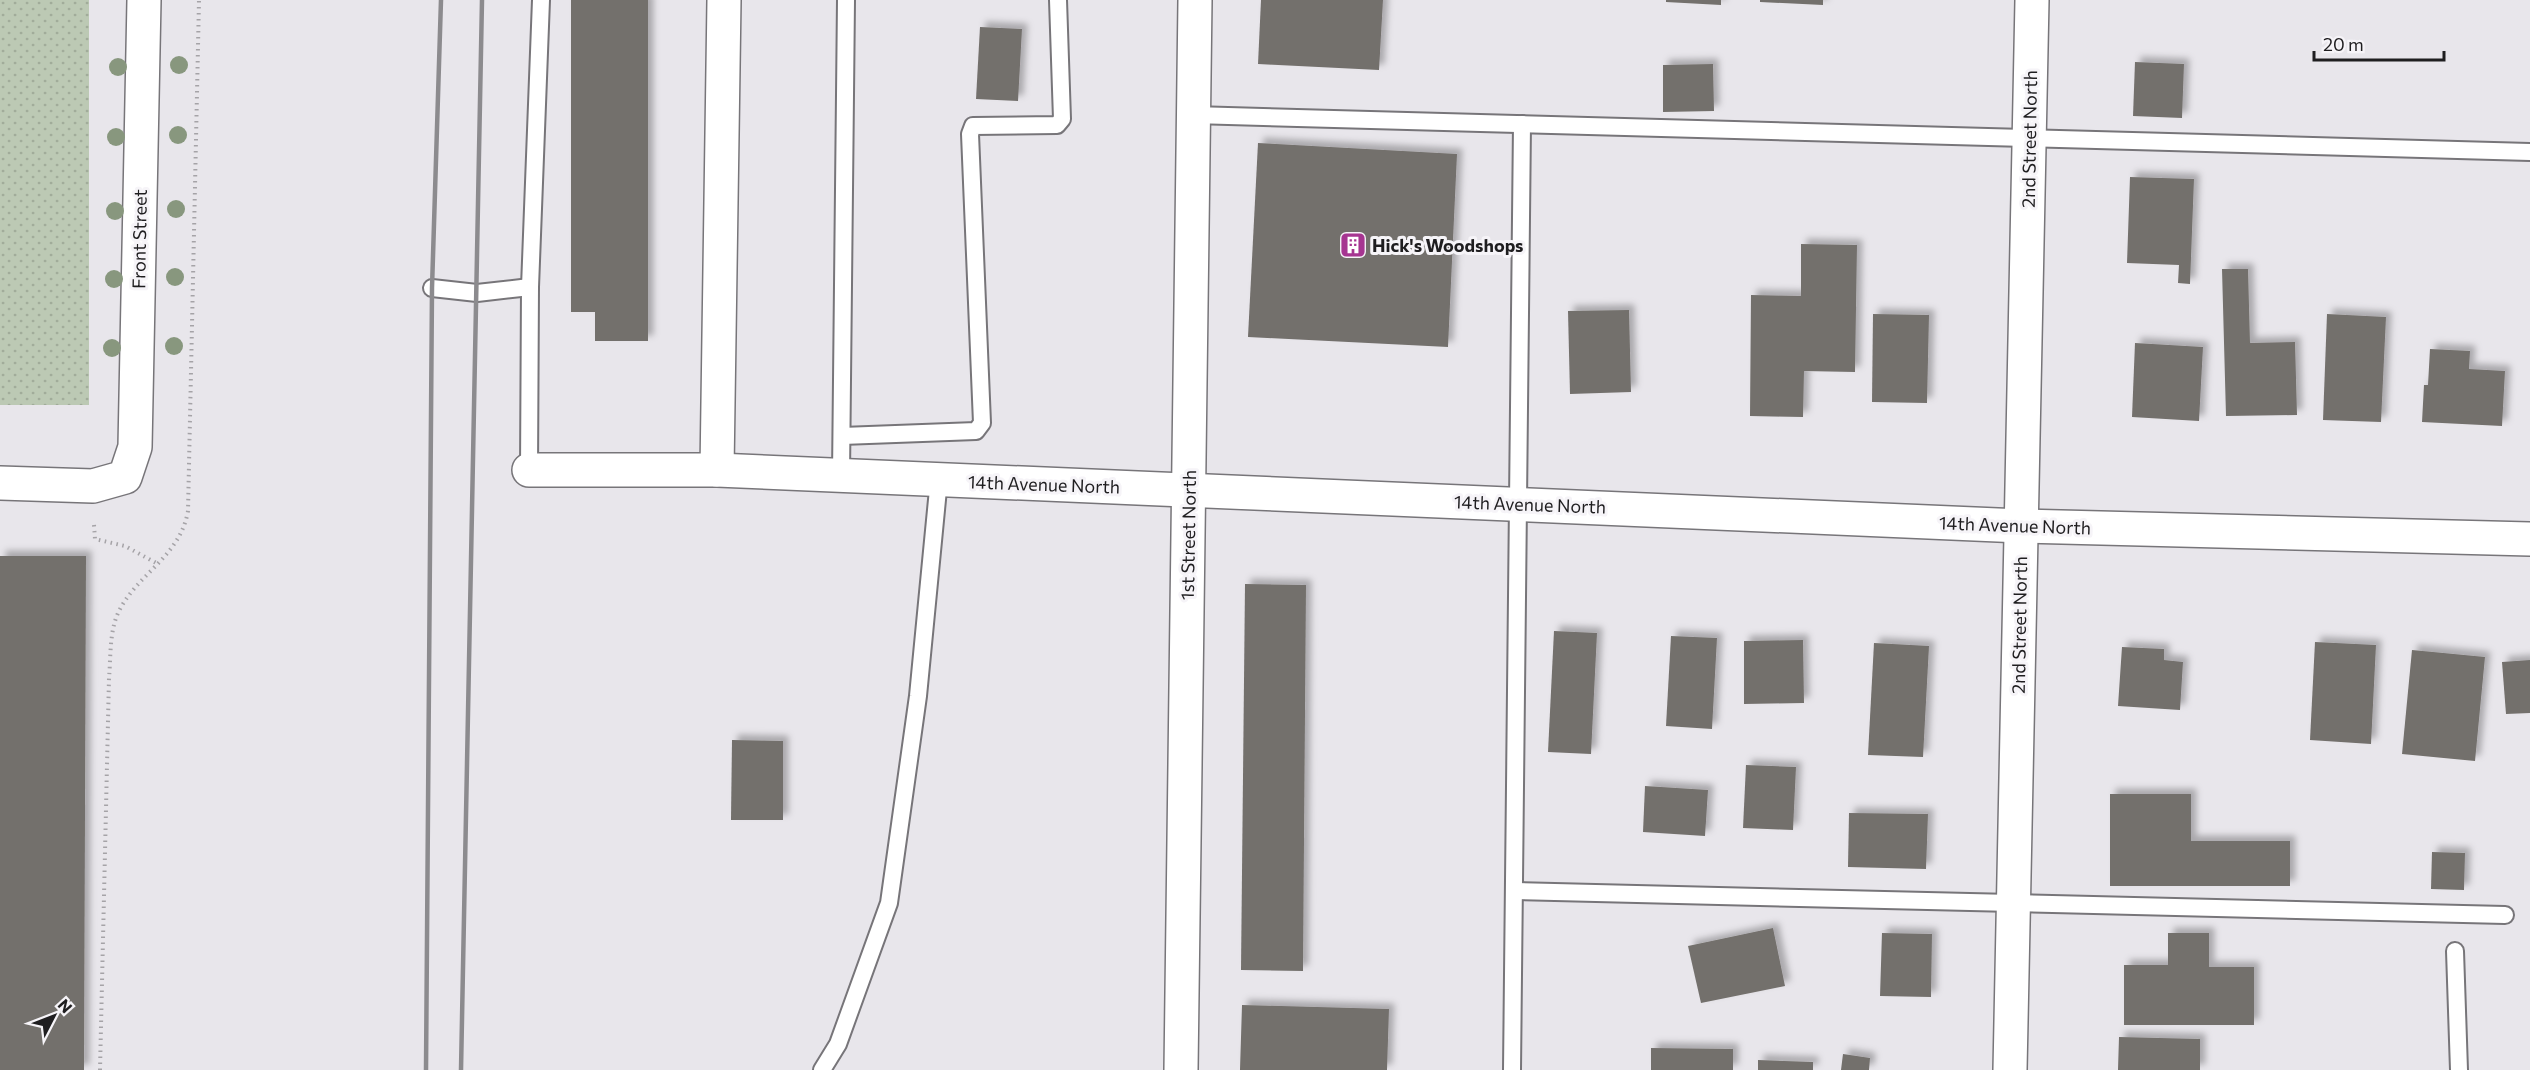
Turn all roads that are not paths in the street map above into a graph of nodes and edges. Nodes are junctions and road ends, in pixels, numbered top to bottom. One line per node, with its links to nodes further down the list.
1 (144, 0): 19 (street, Front Street)
2 (541, 0): 12 (lane)
3 (724, 0): 16 (street)
4 (846, 0): 14 (lane)
5 (1058, 0): 14 (lane)
6 (1195, 0): 8 (street, 1st Street North)
7 (2032, 0): 10 (street, 2nd Street North)
8 (1193, 115): 9 (lane); 20 (street, 1st Street North)
9 (1522, 124): 10 (lane); 21 (lane)
10 (2029, 137): 11 (lane); 22 (street, 2nd Street North)
11 (2530, 152)
12 (530, 287): 13 (lane); 15 (lane)
13 (432, 288)
14 (842, 436): 17 (lane)
15 (529, 470): 16 (street, 14th Avenue North)
16 (717, 470): 17 (street, 14th Avenue North)
17 (841, 475): 18 (street, 14th Avenue North)
18 (939, 479): 20 (street, 14th Avenue North); 28 (lane)
19 (0, 483)
20 (1188, 490): 21 (street, 14th Avenue North); 29 (street, 1st Street North)
21 (1520, 504): 22 (street, 14th Avenue North); 24 (lane)
22 (2021, 526): 23 (street, 14th Avenue North); 25 (street, 2nd Street North)
23 (2530, 539)
24 (1514, 891): 25 (lane); 30 (lane)
25 (2013, 905): 26 (lane); 31 (street, 2nd Street North)
26 (2505, 915)
27 (2455, 951): 32 (lane)
28 (822, 1070)
29 (1181, 1070)
30 (1512, 1070)
31 (2010, 1070)
32 (2459, 1070)

